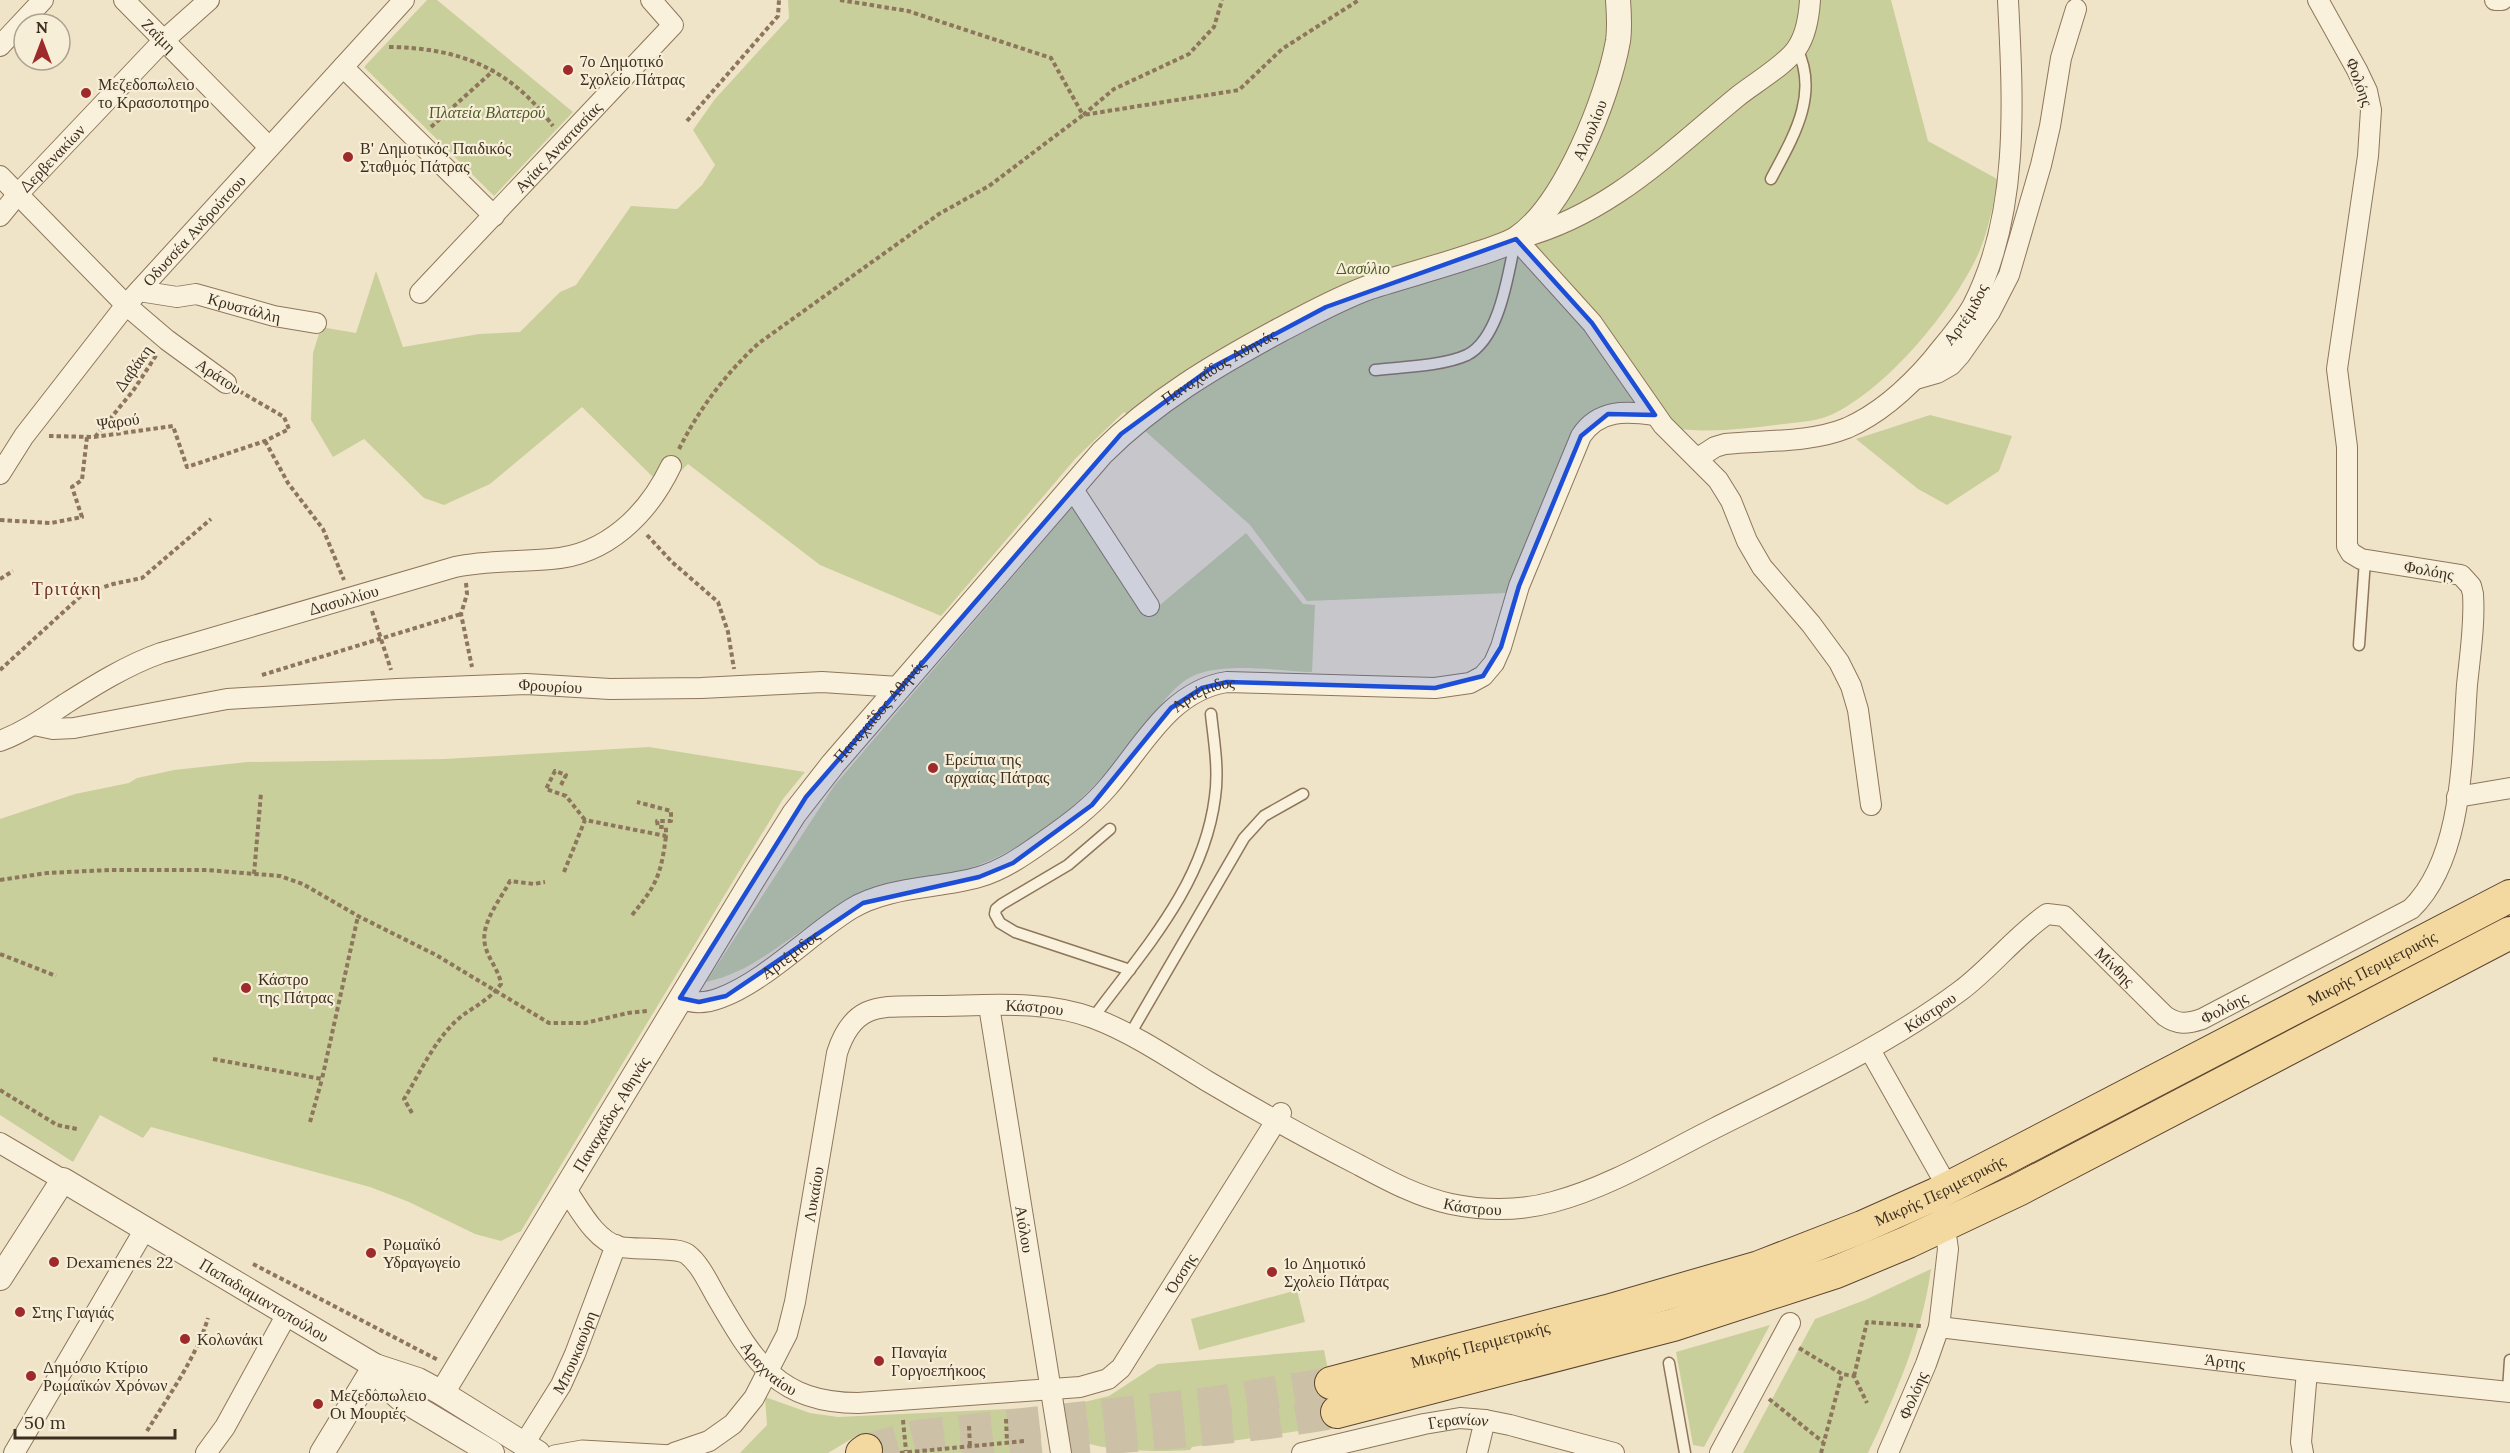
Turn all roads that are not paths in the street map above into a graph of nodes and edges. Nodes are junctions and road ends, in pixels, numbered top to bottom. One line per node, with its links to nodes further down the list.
1 (43, 0): 14 (street)
2 (124, 0): 13 (street, Ζαΐμη)
3 (209, 0): 13 (street, Δερβενακίων)
4 (404, 0): 16 (street, Οδυσσέα Ανδρούτσου)
5 (651, 0): 22 (street, Αγίας Αναστασίας)
6 (1618, 0): 23 (street, Αλσυλίου)
7 (1810, 0): 15 (street)
8 (2008, 0): 28 (street, Αρτέμιδος)
9 (2318, 0): 35 (street, Φολόης)
10 (2495, 0): 11 (street)
11 (2502, 0)
12 (2076, 9): 28 (street)
13 (163, 41): 17 (street, Ζαΐμη); 20 (street, Δερβενακίων)
14 (0, 46)
15 (1797, 49): 19 (lane); 23 (street)
16 (343, 67): 17 (street, Οδυσσέα Ανδρούτσου); 22 (street)
17 (270, 147): 25 (street, Οδυσσέα Ανδρούτσου)
18 (0, 176): 20 (street, Αράτου)
19 (1771, 179)
20 (18, 194): 21 (street, Δερβενακίων); 25 (street, Αράτου)
21 (0, 216)
22 (494, 216): 24 (street, Αγίας Αναστασίας)
23 (1516, 238): 27 (lane); 30 (street); 34 (street, Παναχαΐδος Αθηνάς)
24 (420, 293)
25 (132, 298): 26 (street, Κρυστάλλη); 29 (street, Αράτου); 33 (street, Οδυσσέα Ανδρούτσου)
26 (316, 323)
27 (1375, 370)
28 (1916, 379): 31 (street, Αρτέμιδος)
29 (226, 383)
30 (1655, 415): 31 (street); 52 (street, Αρτέμιδος)
31 (1698, 458): 45 (street)
32 (671, 466): 40 (street, Δασυλλίου)
33 (0, 474)
34 (1072, 488): 36 (street); 38 (street, Παναχαΐδος Αθηνάς)
35 (2365, 560): 37 (lane); 44 (street, Φολόης)
36 (1149, 606)
37 (2359, 645)
38 (899, 687): 40 (street, Φρουρίου); 52 (street, Παναχαΐδος Αθηνάς)
39 (1211, 714): 50 (lane)
40 (34, 725): 41 (street, Δασυλλίου)
41 (0, 741)
42 (2510, 788): 44 (street)
43 (1303, 794): 56 (lane)
44 (2457, 797): 55 (street, Φολόης)
45 (1871, 805)
46 (1110, 829): 50 (lane)
47 (2510, 896): 62 (main road, Μικρής Περιμετρικής)
48 (2059, 914): 55 (street, Μίνθης); 57 (street, Κάστρου)
49 (2510, 933): 63 (main road, Μικρής Περιμετρικής)
50 (1130, 970): 54 (lane)
51 (989, 1006): 53 (street, Κάστρου); 54 (street, Κάστρου); 75 (street, Αιόλου)
52 (675, 1007): 61 (street, Παναχαΐδος Αθηνάς)
53 (855, 1018): 74 (street, Λυκαίου)
54 (1093, 1018): 56 (street, Κάστρου)
55 (2171, 1020)
56 (1129, 1036): 58 (street, Κάστρου)
57 (1870, 1050): 58 (street, Κάστρου); 62 (street, Φολόης)
58 (1279, 1117): 75 (street, Όσσης)
59 (0, 1143): 60 (street, Παπαδιαμαντοπούλου)
60 (63, 1180): 64 (street, Παπαδιαμαντοπούλου); 66 (street)
61 (565, 1188): 65 (street); 77 (street, Παναχαΐδος Αθηνάς)
62 (1942, 1191): 63 (street, Φολόης); 63 (main road, Μικρής Περιμετρικής)
63 (1946, 1224): 68 (street, Φολόης)
64 (145, 1229): 67 (street, Παπαδιαμαντοπούλου); 80 (street)
65 (616, 1245): 74 (street, Αραχναίου); 79 (street, Μπουκαούρη)
66 (0, 1278)
67 (287, 1314): 72 (street, Παπαδιαμαντοπούλου); 81 (street)
68 (1939, 1327): 73 (street, Άρτης); 92 (street, Φολόης)
69 (1787, 1330): 91 (street)
70 (2510, 1360): 76 (lane)
71 (1669, 1363): 90 (lane)
72 (375, 1366): 77 (street); 82 (street); 83 (street)
73 (2307, 1371): 76 (street, Άρτης); 93 (street)
74 (769, 1372): 75 (street, Αραχναίου); 85 (street, Λυκαίου)
75 (1050, 1391): 86 (street, Αιόλου)
76 (2509, 1391)
77 (442, 1393): 79 (street)
78 (1485, 1420): 87 (street, Γερανίων); 88 (street); 89 (street, Γερανίων)
79 (527, 1450)
80 (14, 1453)
81 (206, 1453)
82 (322, 1453)
83 (492, 1453)
84 (554, 1453): 85 (street)
85 (674, 1453)
86 (1061, 1453)
87 (1302, 1453)
88 (1477, 1453)
89 (1614, 1453)
90 (1685, 1453)
91 (1720, 1453)
92 (1888, 1453)
93 (2303, 1453)

